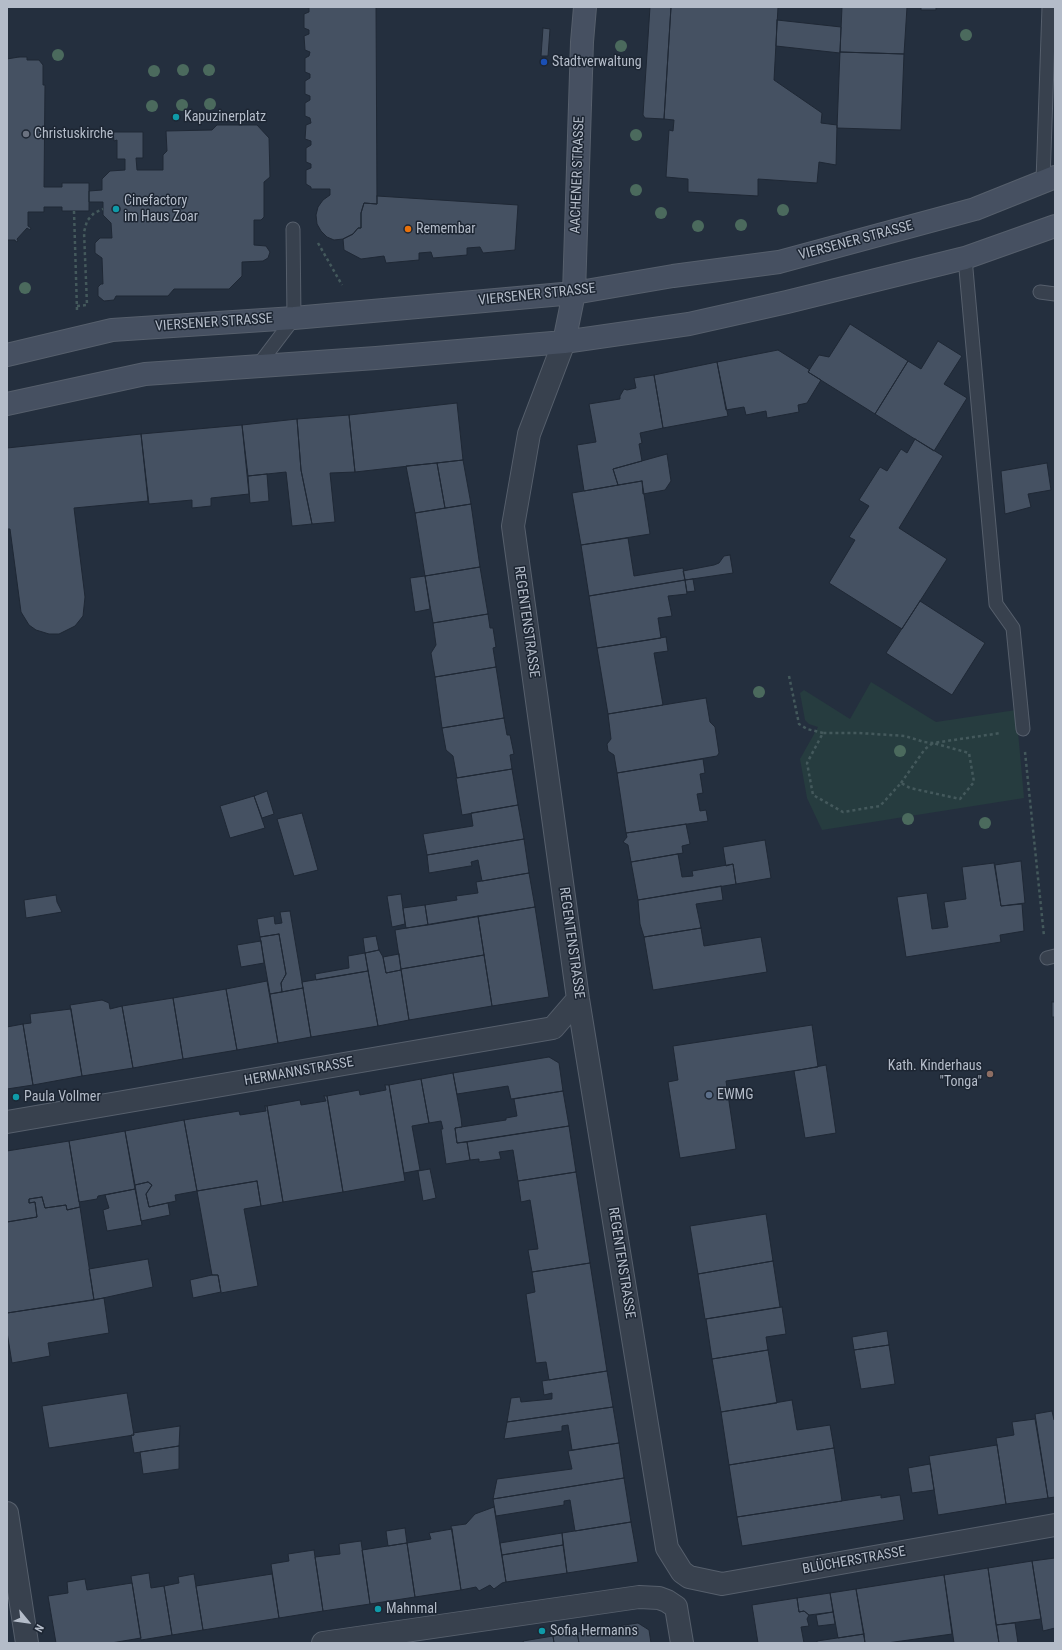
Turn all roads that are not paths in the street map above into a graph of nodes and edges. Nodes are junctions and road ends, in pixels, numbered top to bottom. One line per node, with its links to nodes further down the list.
1 (585, 7): 8 (main road, AACHENER STRASSE)
2 (1049, 7): 3 (lane)
3 (1049, 179): 8 (main road, VIERSENER STRASSE)
4 (1055, 226): 6 (main road)
5 (293, 228): 10 (lane)
6 (964, 258): 11 (main road); 15 (lane)
7 (1040, 292): 9 (lane)
8 (574, 293): 10 (main road, VIERSENER STRASSE); 11 (main road, AACHENER STRASSE)
9 (1055, 294)
10 (294, 318): 12 (main road, VIERSENER STRASSE); 13 (lane)
11 (564, 342): 13 (main road); 16 (street, REGENTENSTRASSE)
12 (7, 355)
13 (257, 367): 14 (main road)
14 (7, 404)
15 (1023, 729)
16 (578, 999): 17 (street, HERMANNSTRASSE); 20 (street, REGENTENSTRASSE)
17 (7, 1122)
18 (7, 1513): 21 (street)
19 (1055, 1525): 20 (street, BLÜCHERSTRASSE)
20 (667, 1548)
21 (27, 1643)
22 (323, 1643): 23 (street)
23 (682, 1643)

